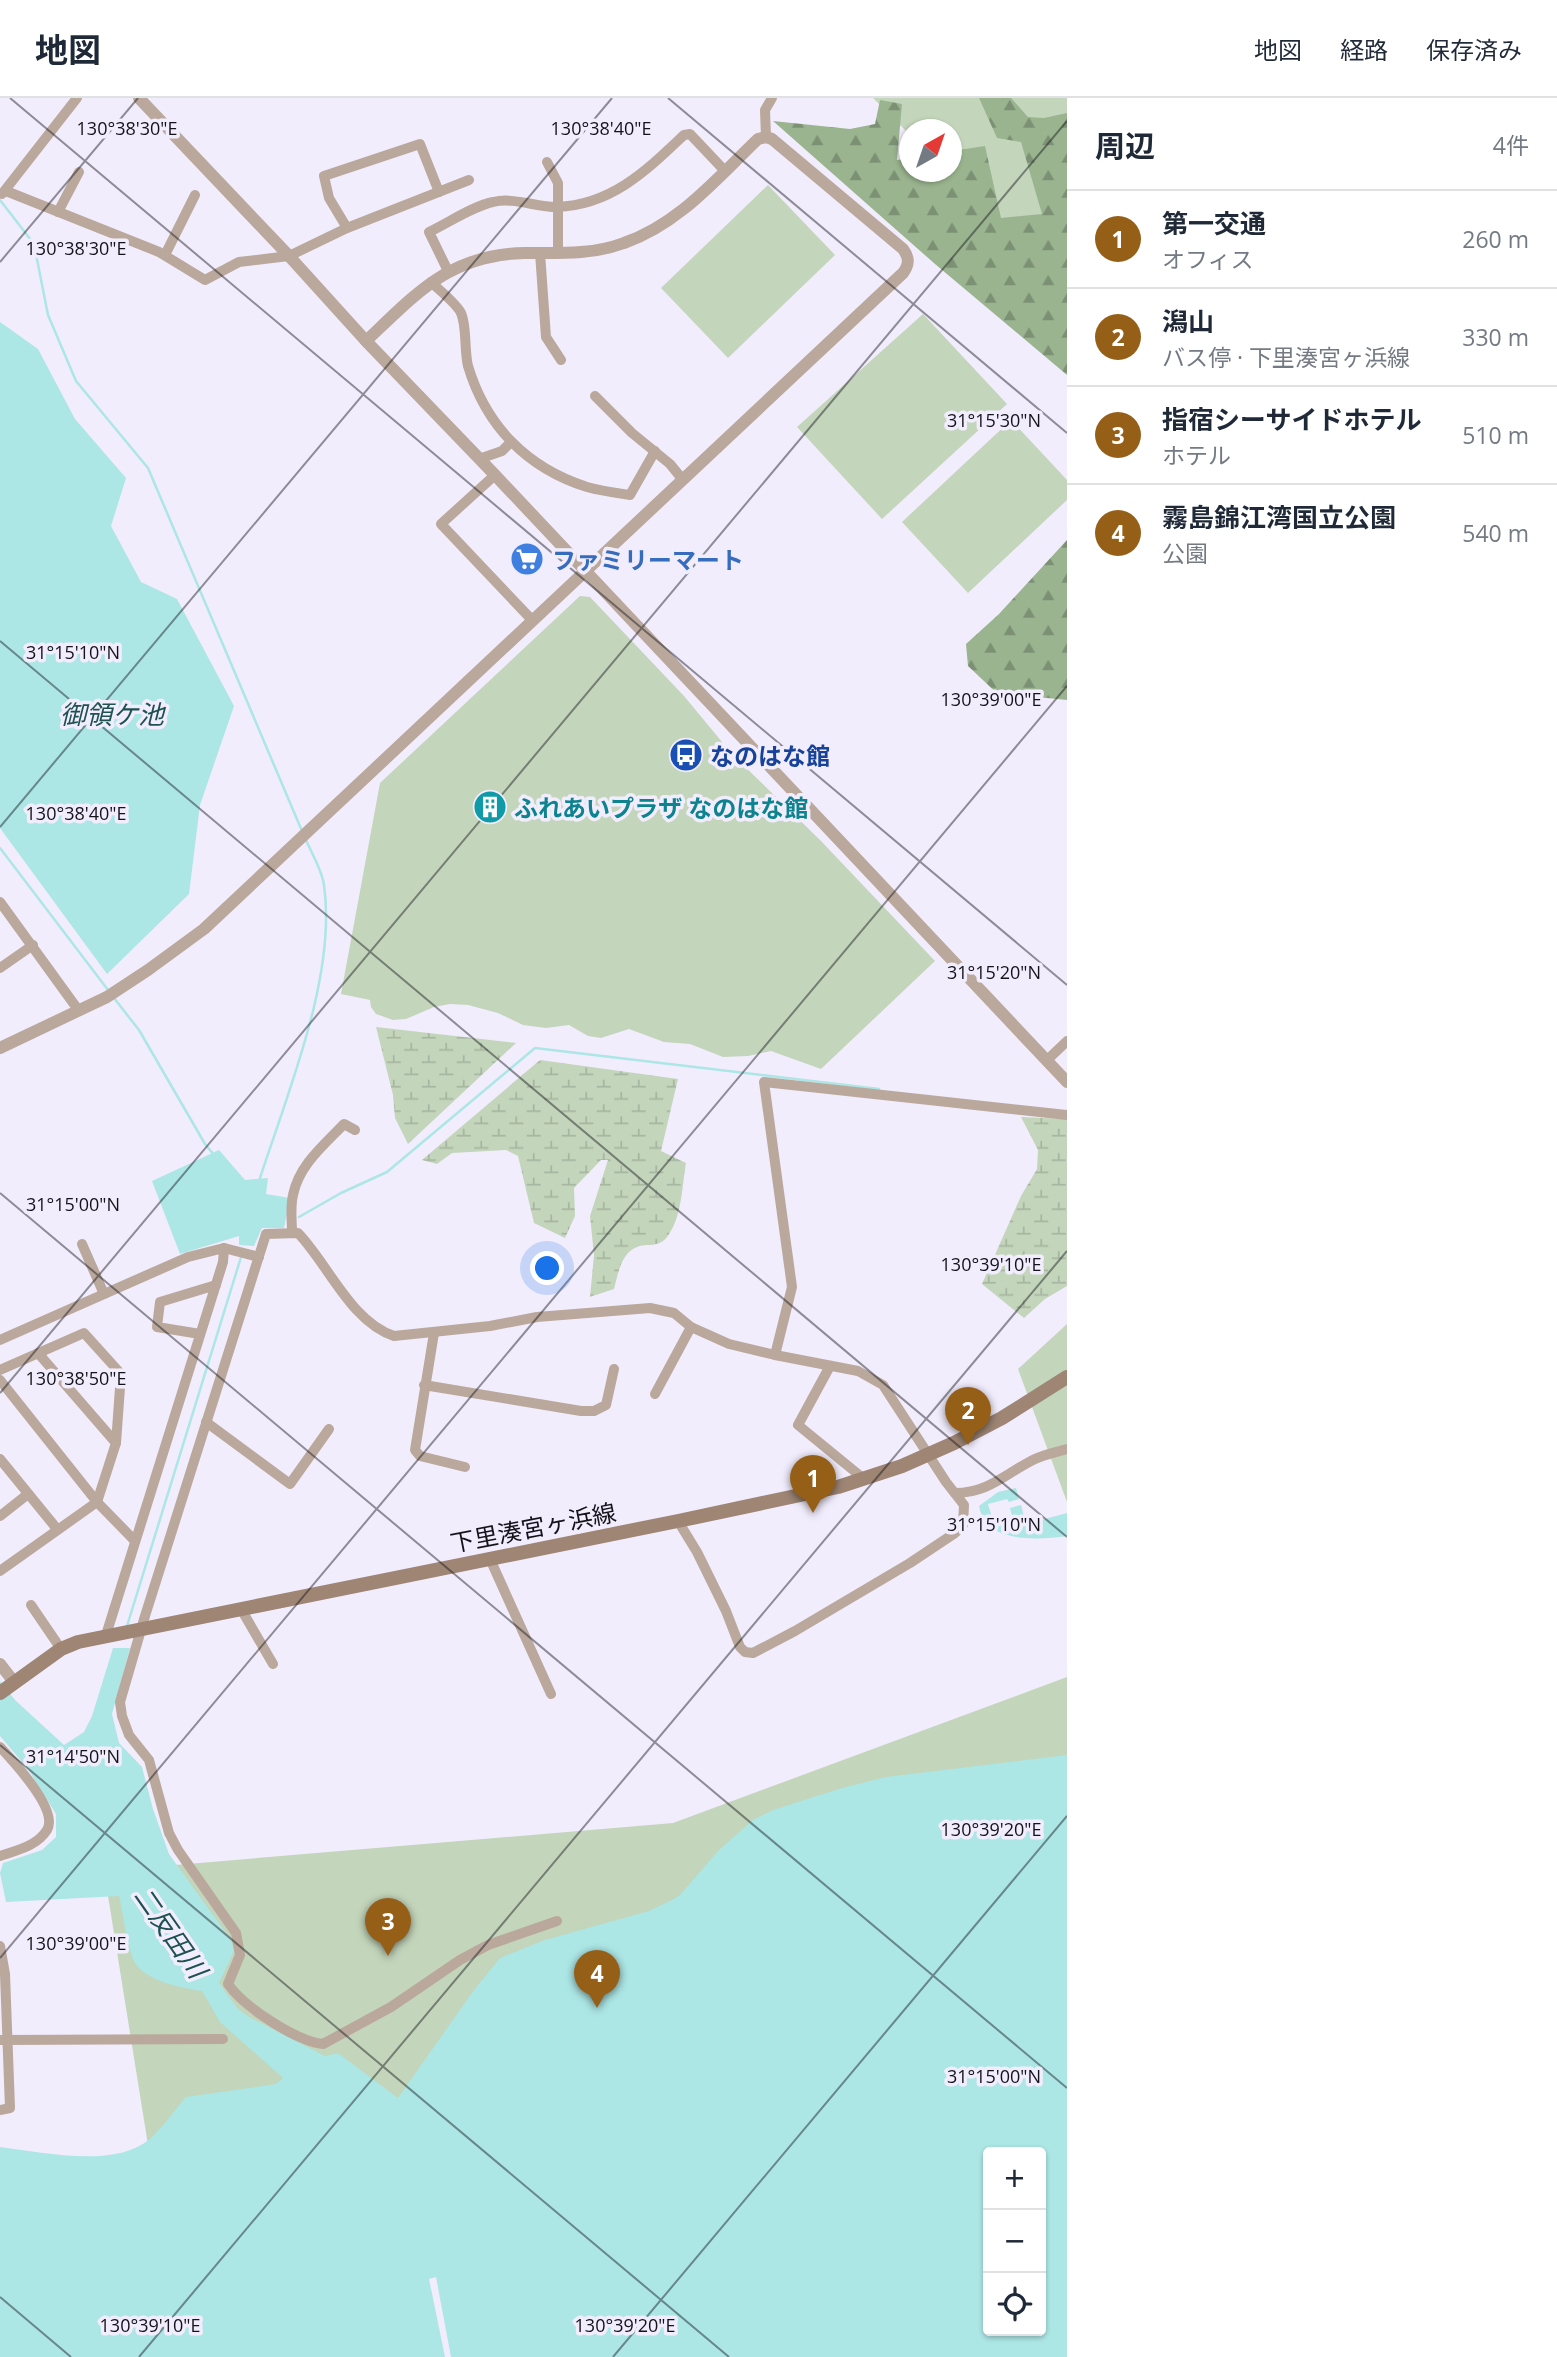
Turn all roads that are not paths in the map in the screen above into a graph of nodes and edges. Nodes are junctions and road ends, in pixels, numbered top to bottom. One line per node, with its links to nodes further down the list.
1 (77, 98): 10 (street)
2 (139, 98): 18 (street)
3 (772, 98): 4 (street)
4 (766, 137): 6 (street); 28 (street)
5 (547, 162): 12 (street)
6 (724, 171): 12 (street); 16 (street)
7 (79, 172): 13 (street)
8 (469, 180): 9 (street)
9 (439, 192): 14 (street); 14 (street)
10 (3, 194): 13 (street)
11 (195, 195): 17 (street)
12 (558, 207): 16 (street); 19 (street)
13 (58, 212): 17 (street)
14 (347, 228): 18 (street)
15 (540, 253): 16 (street); 19 (street); 22 (street)
16 (558, 253)
17 (165, 255): 18 (street)
18 (289, 256): 21 (street)
19 (448, 271): 20 (street)
20 (431, 282): 21 (street); 24 (street)
21 (366, 341): 26 (street)
22 (561, 360)
23 (595, 396): 25 (street)
24 (511, 442): 25 (street); 26 (street)
25 (655, 451): 28 (street)
26 (480, 459): 27 (street)
27 (495, 475): 29 (street); 30 (street)
28 (683, 480): 29 (street)
29 (585, 572): 30 (street); 37 (street)
30 (533, 621): 34 (street)
31 (0, 902): 32 (street)
32 (33, 945): 33 (street); 34 (street)
33 (0, 968)
34 (79, 1012): 36 (street)
35 (1067, 1041): 37 (street)
36 (0, 1048)
37 (1047, 1060): 38 (street)
38 (1067, 1082)
39 (1067, 1115): 52 (street)
40 (355, 1130): 41 (street)
41 (292, 1233): 44 (street); 48 (street)
42 (82, 1244): 46 (street)
43 (228, 1249): 44 (street); 45 (street); 46 (street)
44 (257, 1256): 60 (street)
45 (215, 1285): 49 (street); 49 (street)
46 (104, 1294): 50 (street)
47 (691, 1327): 48 (street); 52 (street); 59 (street)
48 (434, 1333): 58 (street)
49 (200, 1334): 74 (street)
50 (0, 1340)
51 (38, 1353): 55 (street); 62 (street); 62 (street)
52 (775, 1355): 53 (street)
53 (830, 1366): 64 (street); 67 (street)
54 (614, 1369): 58 (street)
55 (0, 1370)
56 (1067, 1377): 64 (main road, 下里湊宮ヶ浜線)
57 (0, 1380): 70 (street)
58 (424, 1385): 66 (street)
59 (655, 1394)
60 (206, 1422): 61 (street); 79 (street)
61 (329, 1429)
62 (116, 1443): 70 (street)
63 (1067, 1449): 68 (street)
64 (930, 1454): 67 (main road, 下里湊宮ヶ浜線); 68 (street)
65 (0, 1459): 69 (street)
66 (465, 1467)
67 (864, 1479): 72 (main road, 下里湊宮ヶ浜線)
68 (955, 1493): 72 (street)
69 (28, 1494): 71 (street); 73 (street)
70 (97, 1502): 73 (street); 74 (street)
71 (0, 1516)
72 (678, 1521): 75 (main road, 下里湊宮ヶ浜線)
73 (57, 1529): 76 (street)
74 (135, 1541): 80 (street)
75 (490, 1559): 78 (main road, 下里湊宮ヶ浜線); 86 (street)
76 (0, 1571)
77 (31, 1605): 81 (street)
78 (241, 1609): 79 (main road, 下里湊宮ヶ浜線); 83 (street)
79 (141, 1630): 80 (main road, 下里湊宮ヶ浜線); 89 (street)
80 (106, 1635): 81 (main road, 下里湊宮ヶ浜線)
81 (61, 1649): 84 (main road, 下里湊宮ヶ浜線)
82 (0, 1664): 84 (street)
83 (273, 1664)
84 (14, 1682): 85 (main road, 下里湊宮ヶ浜線)
85 (0, 1693)
86 (551, 1694)
87 (0, 1747): 88 (street)
88 (0, 1856)
89 (557, 1921)
90 (0, 1947): 91 (street)
91 (4, 2039): 92 (street); 93 (street)
92 (223, 2039)
93 (0, 2110)

